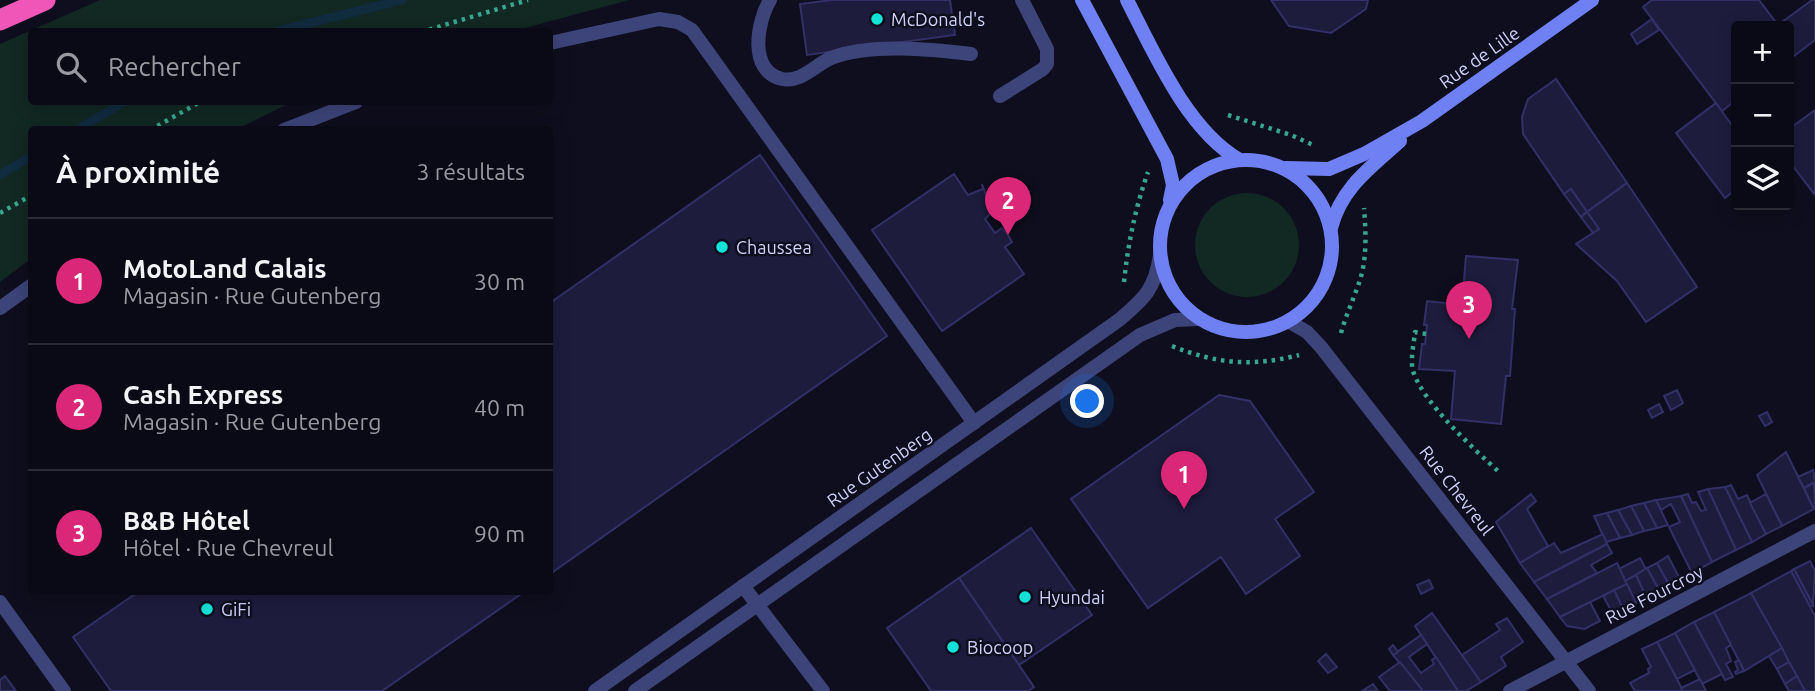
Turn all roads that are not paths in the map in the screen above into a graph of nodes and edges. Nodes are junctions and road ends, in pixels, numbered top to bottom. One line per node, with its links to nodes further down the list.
1 (45, 0): 7 (highway)
2 (770, 0): 9 (street)
3 (1022, 0): 10 (street)
4 (1082, 0): 16 (main road)
5 (1127, 0): 14 (main road)
6 (1592, 0): 12 (main road, Rue de Lille)
7 (0, 20)
8 (553, 42): 23 (street)
9 (971, 54)
10 (1000, 96)
11 (348, 105): 13 (street)
12 (1422, 121): 15 (main road, Rue de Lille); 17 (main road, Rue de Lille)
13 (294, 126)
14 (1240, 160): 15 (main road); 16 (main road)
15 (1281, 168): 17 (main road)
16 (1166, 214): 18 (main road)
17 (1331, 228): 22 (main road)
18 (1160, 255): 21 (main road); 23 (street, Rue Gutenberg)
19 (28, 288): 20 (street)
20 (0, 308)
21 (1199, 319): 22 (main road); 27 (street)
22 (1288, 321): 28 (street, Rue Chevreul)
23 (974, 423): 25 (street, Rue Gutenberg)
24 (1815, 531): 28 (street, Rue Fourcroy)
25 (743, 586): 27 (street); 30 (street, Rue Gutenberg)
26 (0, 603): 29 (street)
27 (757, 605): 31 (street); 32 (street)
28 (1566, 661): 33 (street, Rue Fourcroy); 34 (street, Rue Chevreul)
29 (64, 691)
30 (595, 691)
31 (635, 691)
32 (823, 691)
33 (1510, 691)
34 (1589, 691)

